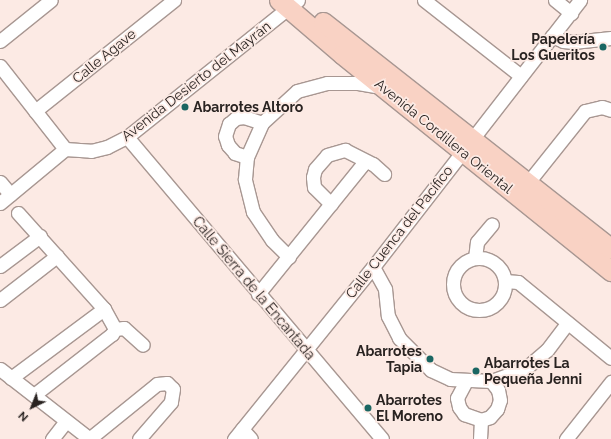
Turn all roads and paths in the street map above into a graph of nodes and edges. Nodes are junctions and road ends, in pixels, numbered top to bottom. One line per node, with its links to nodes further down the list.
1 (51, 0): 10 (street)
2 (174, 0): 15 (street, Calle Agave)
3 (424, 0): 12 (street)
4 (555, 0): 7 (street)
5 (580, 0): 7 (street, Calle Cuenca del Pacífico)
6 (291, 2): 13 (street, Avenida Cordillera Oriental); 17 (street, Avenida Desierto del Mayrán); 18 (street, Avenida Cordillera Oriental)
7 (571, 13): 8 (street, Calle Cuenca del Pacífico)
8 (552, 36): 9 (street); 12 (street, Calle Cuenca del Pacífico)
9 (611, 38)
10 (0, 41)
11 (0, 66): 15 (street)
12 (521, 76): 18 (street, Calle Cuenca del Pacífico)
13 (384, 88): 16 (street); 18 (street, Avenida Cordillera Oriental)
14 (611, 110): 24 (street)
15 (35, 111): 19 (street)
16 (262, 123): 20 (street); 20 (street)
17 (127, 137): 19 (street, Avenida Desierto del Mayrán); 38 (street, Calle Sierra de la Encantada)
18 (467, 145): 24 (street, Avenida Cordillera Oriental); 35 (street, Calle Cuenca del Pacífico)
19 (65, 149): 25 (street)
20 (247, 157): 32 (street)
21 (362, 160): 22 (street); 26 (street); 26 (street)
22 (384, 174)
23 (0, 182): 25 (street)
24 (522, 188): 30 (street, Avenida Cordillera Oriental); 36 (street, Avenida Cordillera Oriental)
25 (5, 199)
26 (331, 204): 32 (street)
27 (18, 213): 29 (street)
28 (492, 224): 33 (street)
29 (40, 236): 31 (street); 34 (street)
30 (611, 249)
31 (57, 256): 39 (street); 40 (street)
32 (289, 257): 38 (street)
33 (475, 258): 37 (street); 37 (street)
34 (0, 266)
35 (373, 267): 44 (street, Calle Cuenca del Pacífico); 48 (street)
36 (611, 270)
37 (505, 281): 41 (street)
38 (258, 294): 44 (street, Calle Sierra de la Encantada)
39 (0, 300)
40 (104, 309): 42 (street); 47 (street)
41 (567, 323): 45 (street); 49 (street)
42 (115, 329): 43 (street); 51 (street)
43 (143, 345)
44 (305, 349): 55 (street, Calle Cuenca del Pacífico); 60 (street, Calle Sierra de la Encantada)
45 (611, 358)
46 (0, 369): 47 (street)
47 (12, 378): 51 (street)
48 (466, 381): 49 (street); 53 (street)
49 (491, 381): 53 (street)
50 (611, 382): 52 (street)
51 (34, 395): 54 (street)
52 (606, 397): 62 (street)
53 (481, 420): 61 (street)
54 (66, 421): 56 (street); 57 (street)
55 (238, 434): 59 (street)
56 (52, 439)
57 (89, 439): 58 (street)
58 (139, 439)
59 (251, 439)
60 (382, 439)
61 (480, 439)
62 (566, 439)

